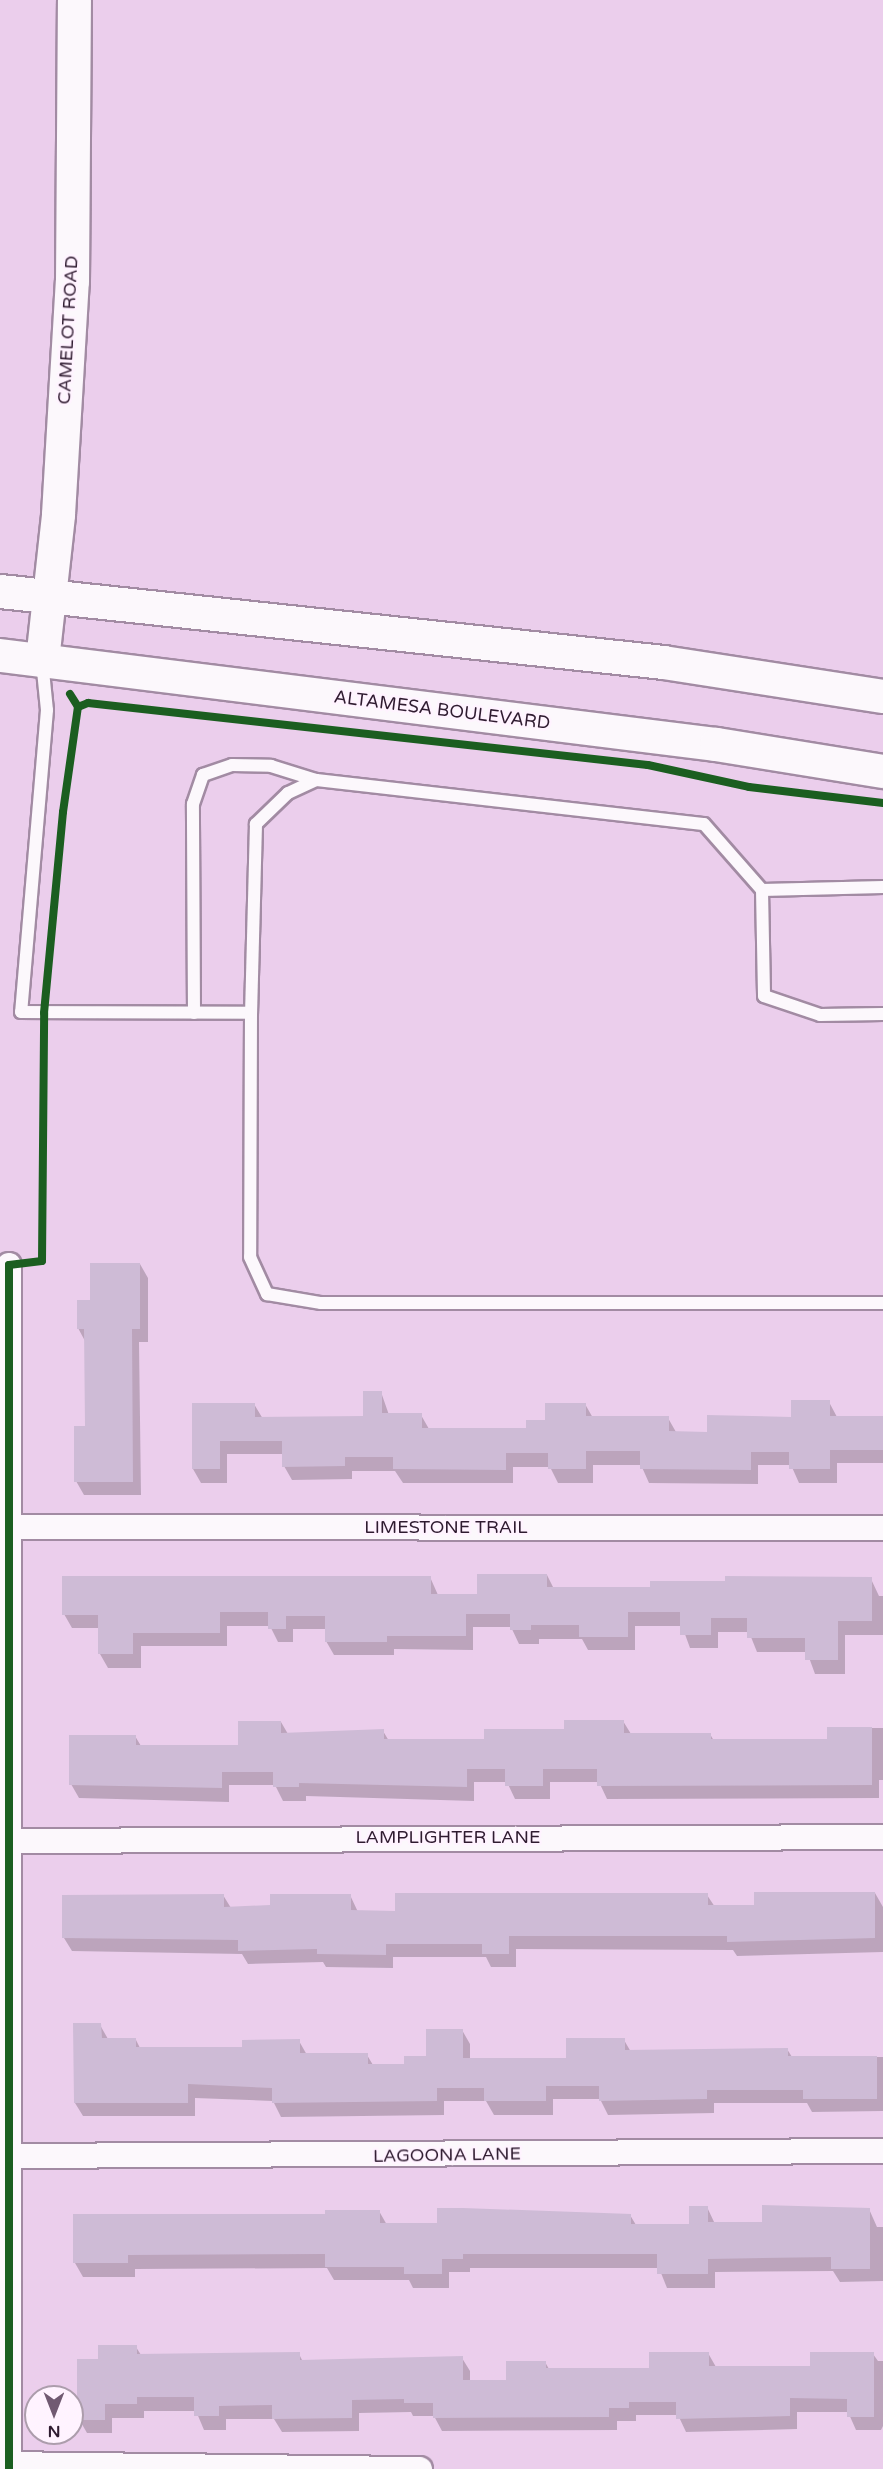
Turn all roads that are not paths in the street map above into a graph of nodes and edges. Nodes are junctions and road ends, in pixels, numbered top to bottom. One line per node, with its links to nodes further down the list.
1 (74, 0): 3 (main road, CAMELOT ROAD)
2 (0, 591): 3 (main road)
3 (50, 598): 5 (main road, CAMELOT ROAD); 6 (main road)
4 (0, 655): 5 (main road, ALTAMESA BOULEVARD)
5 (42, 660): 7 (main road, ALTAMESA BOULEVARD); 11 (lane)
6 (883, 696)
7 (883, 771)
8 (316, 780): 10 (lane); 11 (lane); 12 (lane)
9 (883, 887): 10 (lane)
10 (762, 890): 13 (lane)
11 (194, 1012): 12 (lane)
12 (251, 1012): 15 (lane)
13 (883, 1014)
14 (9, 1265): 16 (street)
15 (883, 1303)
16 (9, 1527): 17 (street, LIMESTONE TRAIL); 19 (street)
17 (883, 1528)
18 (883, 1837): 19 (street, LAMPLIGHTER LANE)
19 (12, 1841): 21 (street)
20 (883, 2151): 21 (street, LAGOONA LANE)
21 (11, 2157): 22 (street)
22 (6, 2466): 23 (street)
23 (420, 2469)

